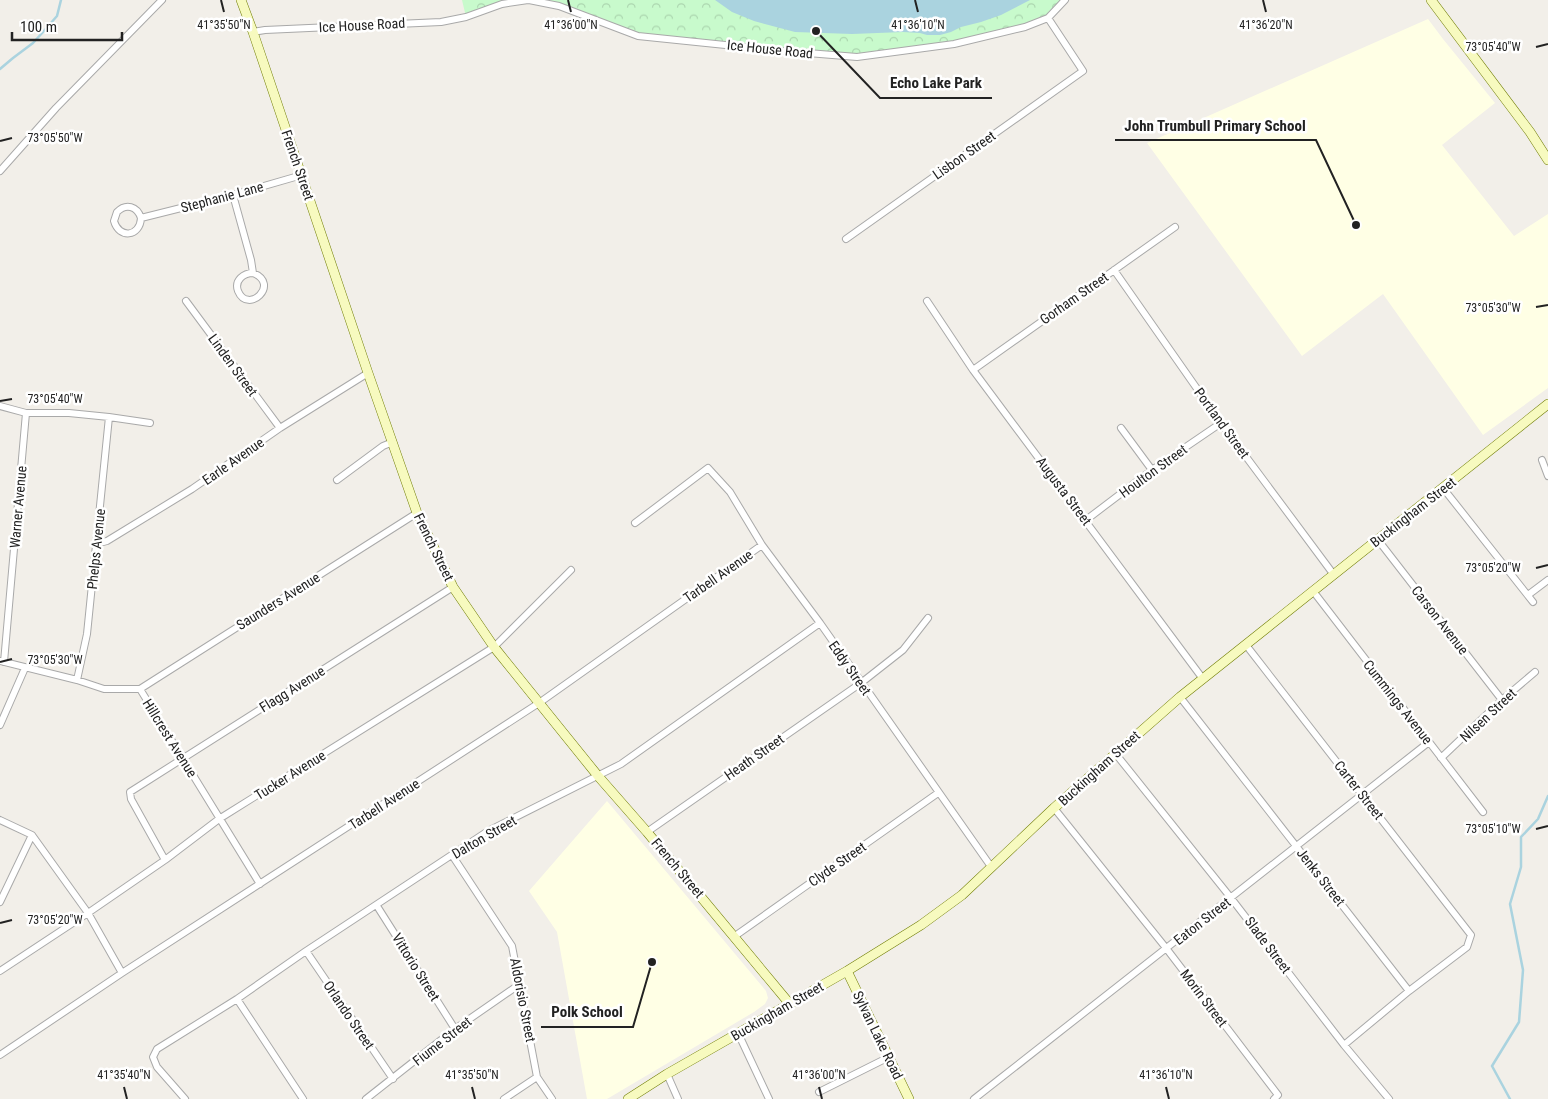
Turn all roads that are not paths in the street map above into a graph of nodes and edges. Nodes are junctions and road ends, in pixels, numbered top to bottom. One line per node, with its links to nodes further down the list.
1 (162, 0): 9 (street)
2 (241, 0): 7 (main road, French Street)
3 (529, 0): 6 (street, Ice House Road); 7 (street, Ice House Road)
4 (1065, 0): 6 (street, Ice House Road)
5 (1431, 0): 8 (main road)
6 (1048, 18): 14 (street, Lisbon Street)
7 (254, 32): 10 (main road, French Street)
8 (1548, 160)
9 (0, 172)
10 (302, 175): 11 (street, Stephanie Lane); 20 (main road, French Street)
11 (233, 195): 12 (street, Stephanie Lane); 16 (street)
12 (141, 218): 12 (street, Stephanie Lane)
13 (1175, 227): 15 (street, Gorham Street)
14 (846, 239)
15 (1114, 270): 19 (street, Gorham Street); 26 (street, Portland Street)
16 (253, 273): 16 (street)
17 (186, 301): 27 (street, Linden Street)
18 (927, 301): 19 (street, Augusta Street)
19 (973, 370): 36 (street, Augusta Street)
20 (368, 373): 27 (street, Earle Avenue); 29 (main road, French Street)
21 (1548, 404): 34 (main road, Buckingham Street)
22 (0, 406): 23 (street)
23 (26, 413): 24 (street); 52 (street, Warner Avenue)
24 (109, 417): 25 (street); 39 (street, Phelps Avenue)
25 (150, 423)
26 (1221, 423): 31 (street, Houlton Street); 42 (street, Portland Street)
27 (280, 428): 39 (street, Earle Avenue)
28 (1121, 428): 31 (street)
29 (393, 442): 33 (street); 35 (main road, French Street)
30 (1542, 460): 32 (street)
31 (1152, 470): 36 (street, Houlton Street)
32 (1548, 476)
33 (337, 480)
34 (1443, 488): 38 (main road, Buckingham Street); 46 (street)
35 (417, 513): 44 (main road, French Street); 58 (street, Saunders Avenue)
36 (1086, 520): 55 (street, Augusta Street)
37 (635, 523): 40 (street, Eddy Street)
38 (1378, 540): 42 (main road, Buckingham Street); 60 (street, Carson Avenue)
39 (96, 544): 56 (street, Phelps Avenue)
40 (762, 545): 49 (street, Eddy Street); 61 (street, Tarbell Avenue)
41 (571, 570): 51 (street, Tucker Avenue)
42 (1334, 574): 45 (main road, Buckingham Street)
43 (1548, 580): 46 (street)
44 (453, 587): 51 (main road, French Street); 65 (street, Flagg Avenue)
45 (1313, 592): 50 (main road, Buckingham Street); 63 (street, Cummings Avenue)
46 (1528, 595): 47 (street)
47 (1533, 602)
48 (928, 618): 57 (street, Heath Street)
49 (820, 623): 57 (street, Eddy Street); 67 (street, Dalton Street)
50 (1246, 645): 55 (main road, Buckingham Street); 69 (street, Carter Street)
51 (494, 647): 61 (main road, French Street); 72 (street, Tucker Avenue)
52 (2, 661): 53 (street, Hillcrest Avenue)
53 (25, 668): 56 (street, Hillcrest Avenue); 62 (street)
54 (1535, 672): 60 (street, Nilsen Street)
55 (1203, 679): 59 (main road, Buckingham Street)
56 (77, 680): 58 (street, Hillcrest Avenue)
57 (861, 683): 68 (street, Eddy Street); 74 (street, Heath Street)
58 (140, 689): 65 (street, Hillcrest Avenue)
59 (1180, 697): 64 (main road, Buckingham Street); 76 (street, Jenks Street)
60 (1502, 700): 66 (street, Nilsen Street)
61 (539, 703): 67 (main road, French Street); 80 (street, Tarbell Avenue)
62 (0, 725)
63 (1429, 742): 66 (street, Cummings Avenue); 69 (street, Eaton Street)
64 (1115, 753): 70 (main road, Buckingham Street); 81 (street, Slade Street)
65 (184, 758): 72 (street, Hillcrest Avenue); 78 (street, Flagg Avenue)
66 (1441, 758): 71 (street, Cummings Avenue)
67 (598, 776): 74 (main road, French Street); 77 (street, Dalton Street)
68 (938, 793): 79 (street, Eddy Street); 85 (street, Clyde Street)
69 (1363, 795): 76 (street, Eaton Street); 92 (street, Carter Street)
70 (1054, 808): 79 (main road, Buckingham Street); 86 (street, Morin Street)
71 (1483, 812)
72 (219, 819): 78 (street, Tucker Avenue); 80 (street, Hillcrest Avenue)
73 (0, 820): 75 (street)
74 (647, 832): 85 (main road, French Street)
75 (32, 835): 82 (street); 84 (street)
76 (1297, 846): 81 (street, Eaton Street); 92 (street, Jenks Street)
77 (452, 855): 83 (street, Dalton Street); 91 (street, Aldorisio Street)
78 (165, 860): 84 (street, Tucker Avenue)
79 (992, 868): 89 (main road, Buckingham Street)
80 (260, 884): 90 (street, Tarbell Avenue)
81 (1231, 898): 86 (street, Eaton Street); 97 (street, Slade Street)
82 (0, 902)
83 (377, 906): 87 (street, Dalton Street); 95 (street, Vittorio Street)
84 (88, 913): 88 (street, Tucker Avenue); 90 (street)
85 (735, 936): 94 (main road, French Street)
86 (1166, 948): 104 (street, Morin Street); 114 (street, Eaton Street)
87 (306, 951): 93 (street, Dalton Street); 102 (street, Orlando Street)
88 (0, 971)
89 (847, 971): 94 (main road, Buckingham Street); 99 (main road, Sylvan Lake Road)
90 (122, 973): 98 (street, Tarbell Avenue)
91 (520, 984): 95 (street, Fiume Street); 101 (street, Aldorisio Street)
92 (1408, 990): 97 (street)
93 (237, 999): 105 (street, Dalton Street); 106 (street)
94 (790, 1003): 96 (main road, Buckingham Street)
95 (455, 1029): 102 (street, Fiume Street)
96 (738, 1033): 100 (main road, Buckingham Street); 112 (street)
97 (1344, 1045): 115 (street, Slade Street)
98 (0, 1055)
99 (889, 1057): 103 (street); 113 (main road, Sylvan Lake Road)
100 (667, 1074): 110 (main road, Buckingham Street); 111 (street)
101 (537, 1077): 108 (street); 109 (street, Aldorisio Street)
102 (393, 1079): 107 (street, Fiume Street)
103 (819, 1092)
104 (1276, 1097)
105 (185, 1099)
106 (303, 1099)
107 (366, 1099)
108 (504, 1099)
109 (552, 1099)
110 (628, 1099)
111 (678, 1099)
112 (769, 1099)
113 (909, 1099)
114 (974, 1099)
115 (1389, 1099)

